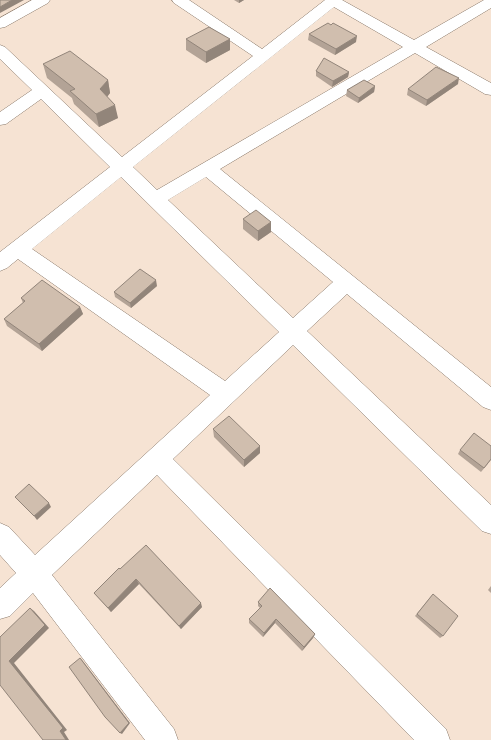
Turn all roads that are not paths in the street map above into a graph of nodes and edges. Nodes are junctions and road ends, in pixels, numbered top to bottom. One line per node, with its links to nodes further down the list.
1 (43, 0): 5 (street)
2 (178, 0): 8 (street)
3 (333, 0): 6 (street); 8 (street)
4 (487, 3): 6 (street)
5 (0, 24)
6 (415, 47): 10 (street); 13 (street)
7 (0, 50): 9 (street)
8 (263, 56): 12 (street)
9 (42, 90): 11 (street); 12 (street)
10 (491, 90)
11 (0, 120)
12 (122, 167): 14 (street); 15 (street)
13 (208, 169): 14 (street); 17 (street)
14 (155, 199): 18 (street)
15 (18, 249): 16 (street); 19 (street)
16 (0, 263)
17 (346, 282): 18 (street); 20 (street)
18 (293, 332): 19 (street); 22 (street)
19 (227, 394): 21 (street)
20 (491, 400)
21 (157, 459): 24 (street); 27 (street)
22 (491, 522)
23 (0, 536): 24 (street)
24 (35, 574): 25 (street); 26 (street)
25 (0, 606)
26 (162, 740)
27 (435, 740)

